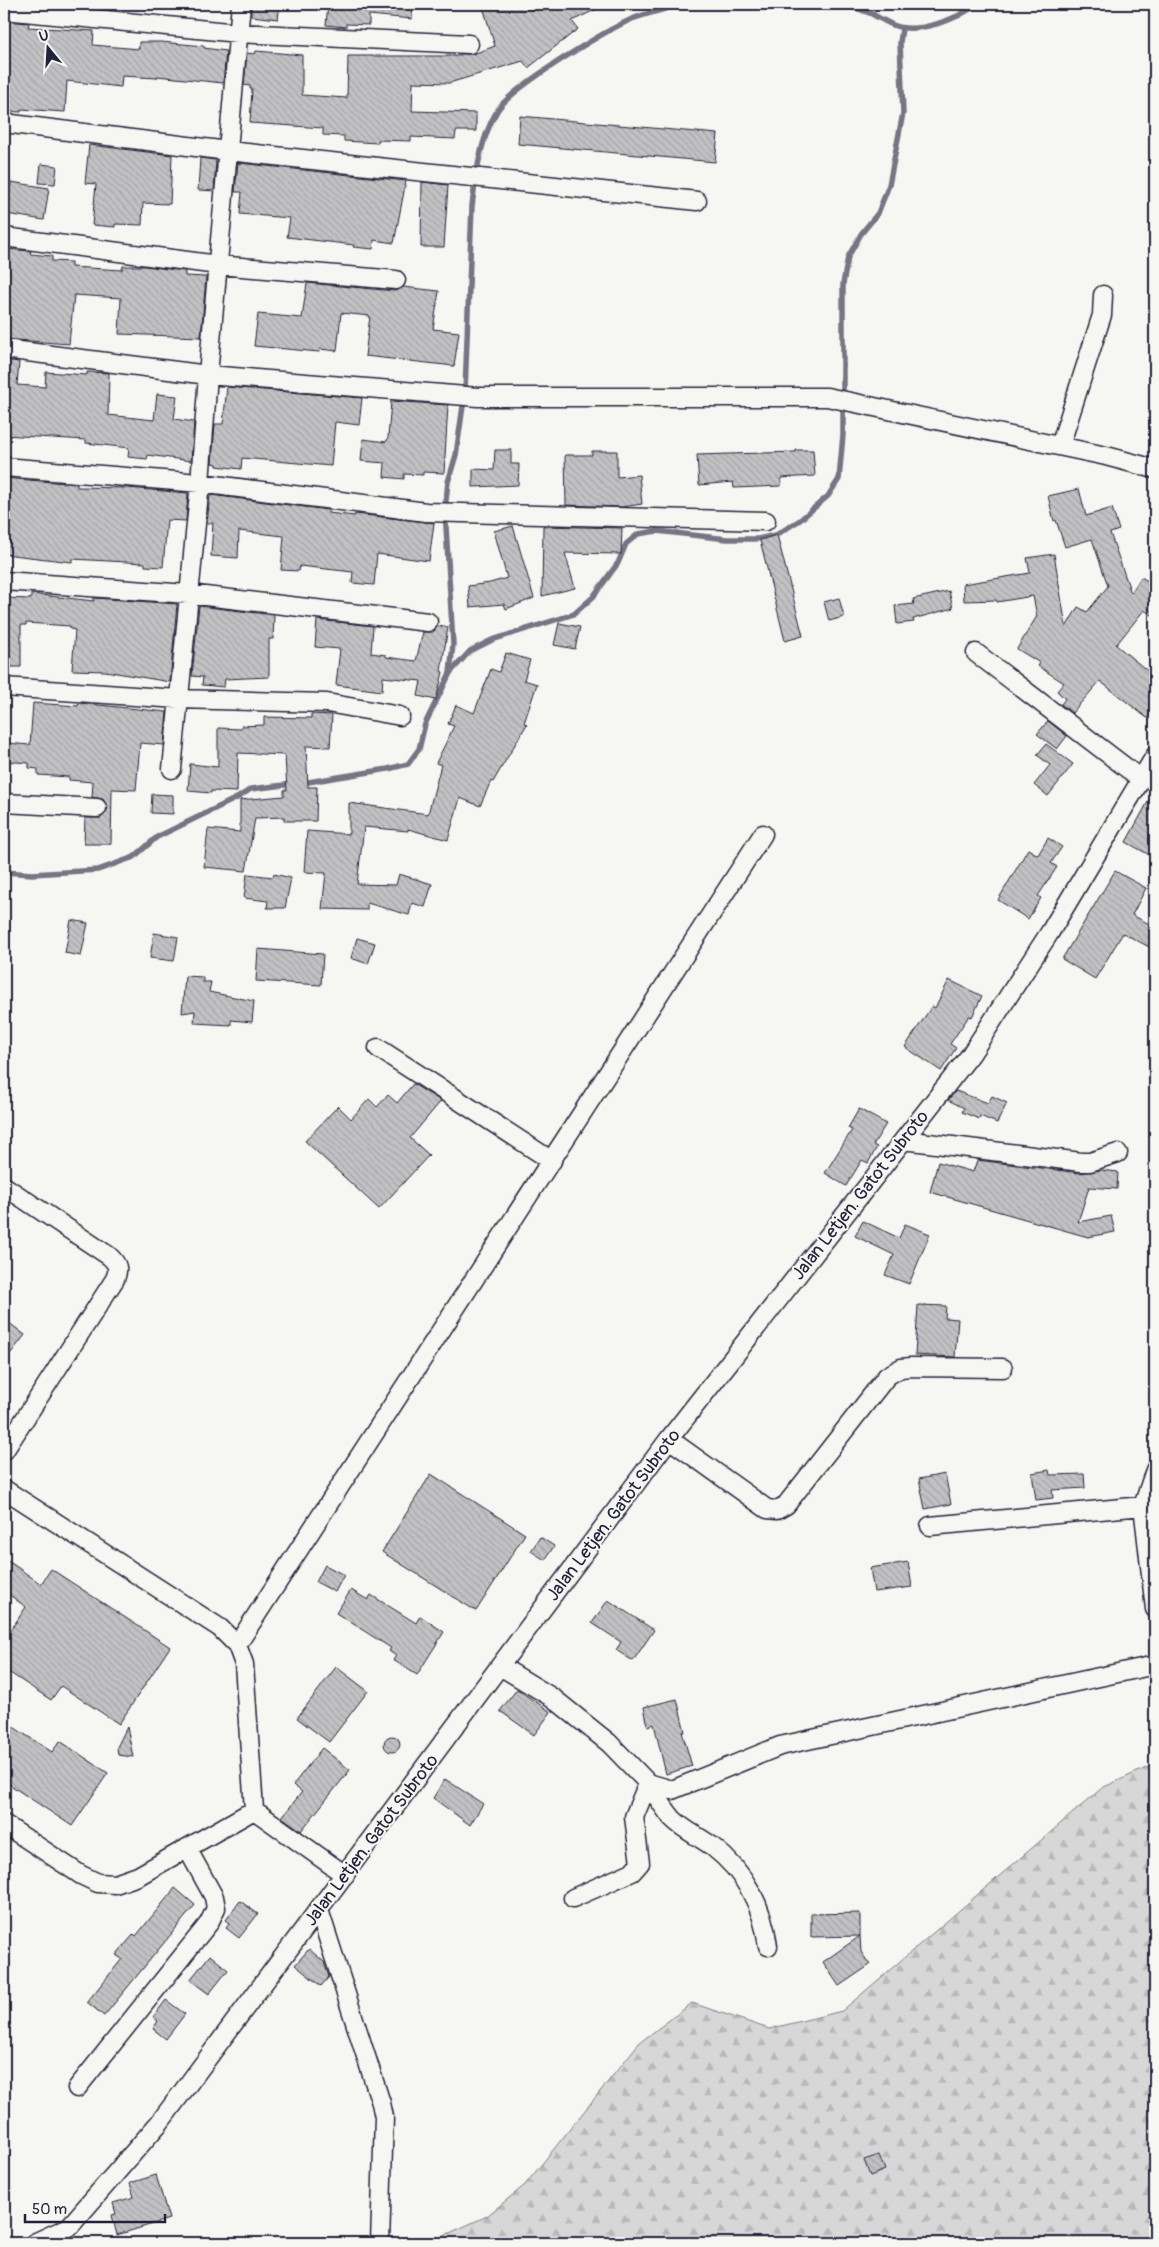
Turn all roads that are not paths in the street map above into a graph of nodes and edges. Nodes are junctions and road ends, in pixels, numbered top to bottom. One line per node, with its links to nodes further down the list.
1 (241, 4): 3 (street)
2 (4, 10): 3 (street)
3 (238, 33): 4 (street); 6 (street)
4 (469, 44)
5 (4, 123): 6 (street)
6 (228, 151): 7 (street); 9 (street)
7 (697, 201)
8 (4, 237): 9 (street)
9 (218, 264): 10 (street); 13 (street)
10 (396, 280)
11 (1103, 295): 14 (street)
12 (4, 349): 13 (street)
13 (208, 375): 14 (street); 17 (street)
14 (1060, 446): 16 (street)
15 (4, 467): 17 (street)
16 (1155, 469)
17 (200, 483): 18 (street); 20 (street)
18 (766, 521)
19 (4, 581): 20 (street)
20 (188, 594): 21 (street); 24 (street)
21 (428, 622)
22 (976, 653): 28 (street)
23 (4, 687): 24 (street)
24 (178, 699): 25 (street); 27 (street)
25 (400, 716)
26 (1155, 756): 28 (street, Jalan Letjen. Gatot Subroto)
27 (172, 769)
28 (1141, 779): 33 (street, Jalan Letjen. Gatot Subroto)
29 (4, 803): 30 (street)
30 (97, 808)
31 (763, 834): 35 (street)
32 (378, 1048): 35 (street)
33 (904, 1140): 34 (street); 38 (street, Jalan Letjen. Gatot Subroto)
34 (1118, 1154)
35 (552, 1161): 45 (street)
36 (4, 1186): 39 (street)
37 (1002, 1368): 38 (street)
38 (669, 1439): 47 (street, Jalan Letjen. Gatot Subroto)
39 (4, 1451)
40 (1155, 1470): 42 (street)
41 (4, 1489): 45 (street)
42 (1143, 1506): 43 (street); 44 (street)
43 (930, 1526)
44 (1155, 1609)
45 (237, 1645): 49 (street)
46 (1155, 1665): 48 (street)
47 (500, 1666): 48 (street); 52 (street, Jalan Letjen. Gatot Subroto)
48 (648, 1783): 53 (street); 55 (street)
49 (254, 1810): 51 (street); 52 (street)
50 (4, 1824): 51 (street)
51 (187, 1848): 56 (street)
52 (345, 1875): 54 (street, Jalan Letjen. Gatot Subroto)
53 (572, 1898)
54 (319, 1910): 57 (street, Jalan Letjen. Gatot Subroto); 58 (street)
55 (768, 1946)
56 (77, 2088)
57 (34, 2243)
58 (380, 2243)

